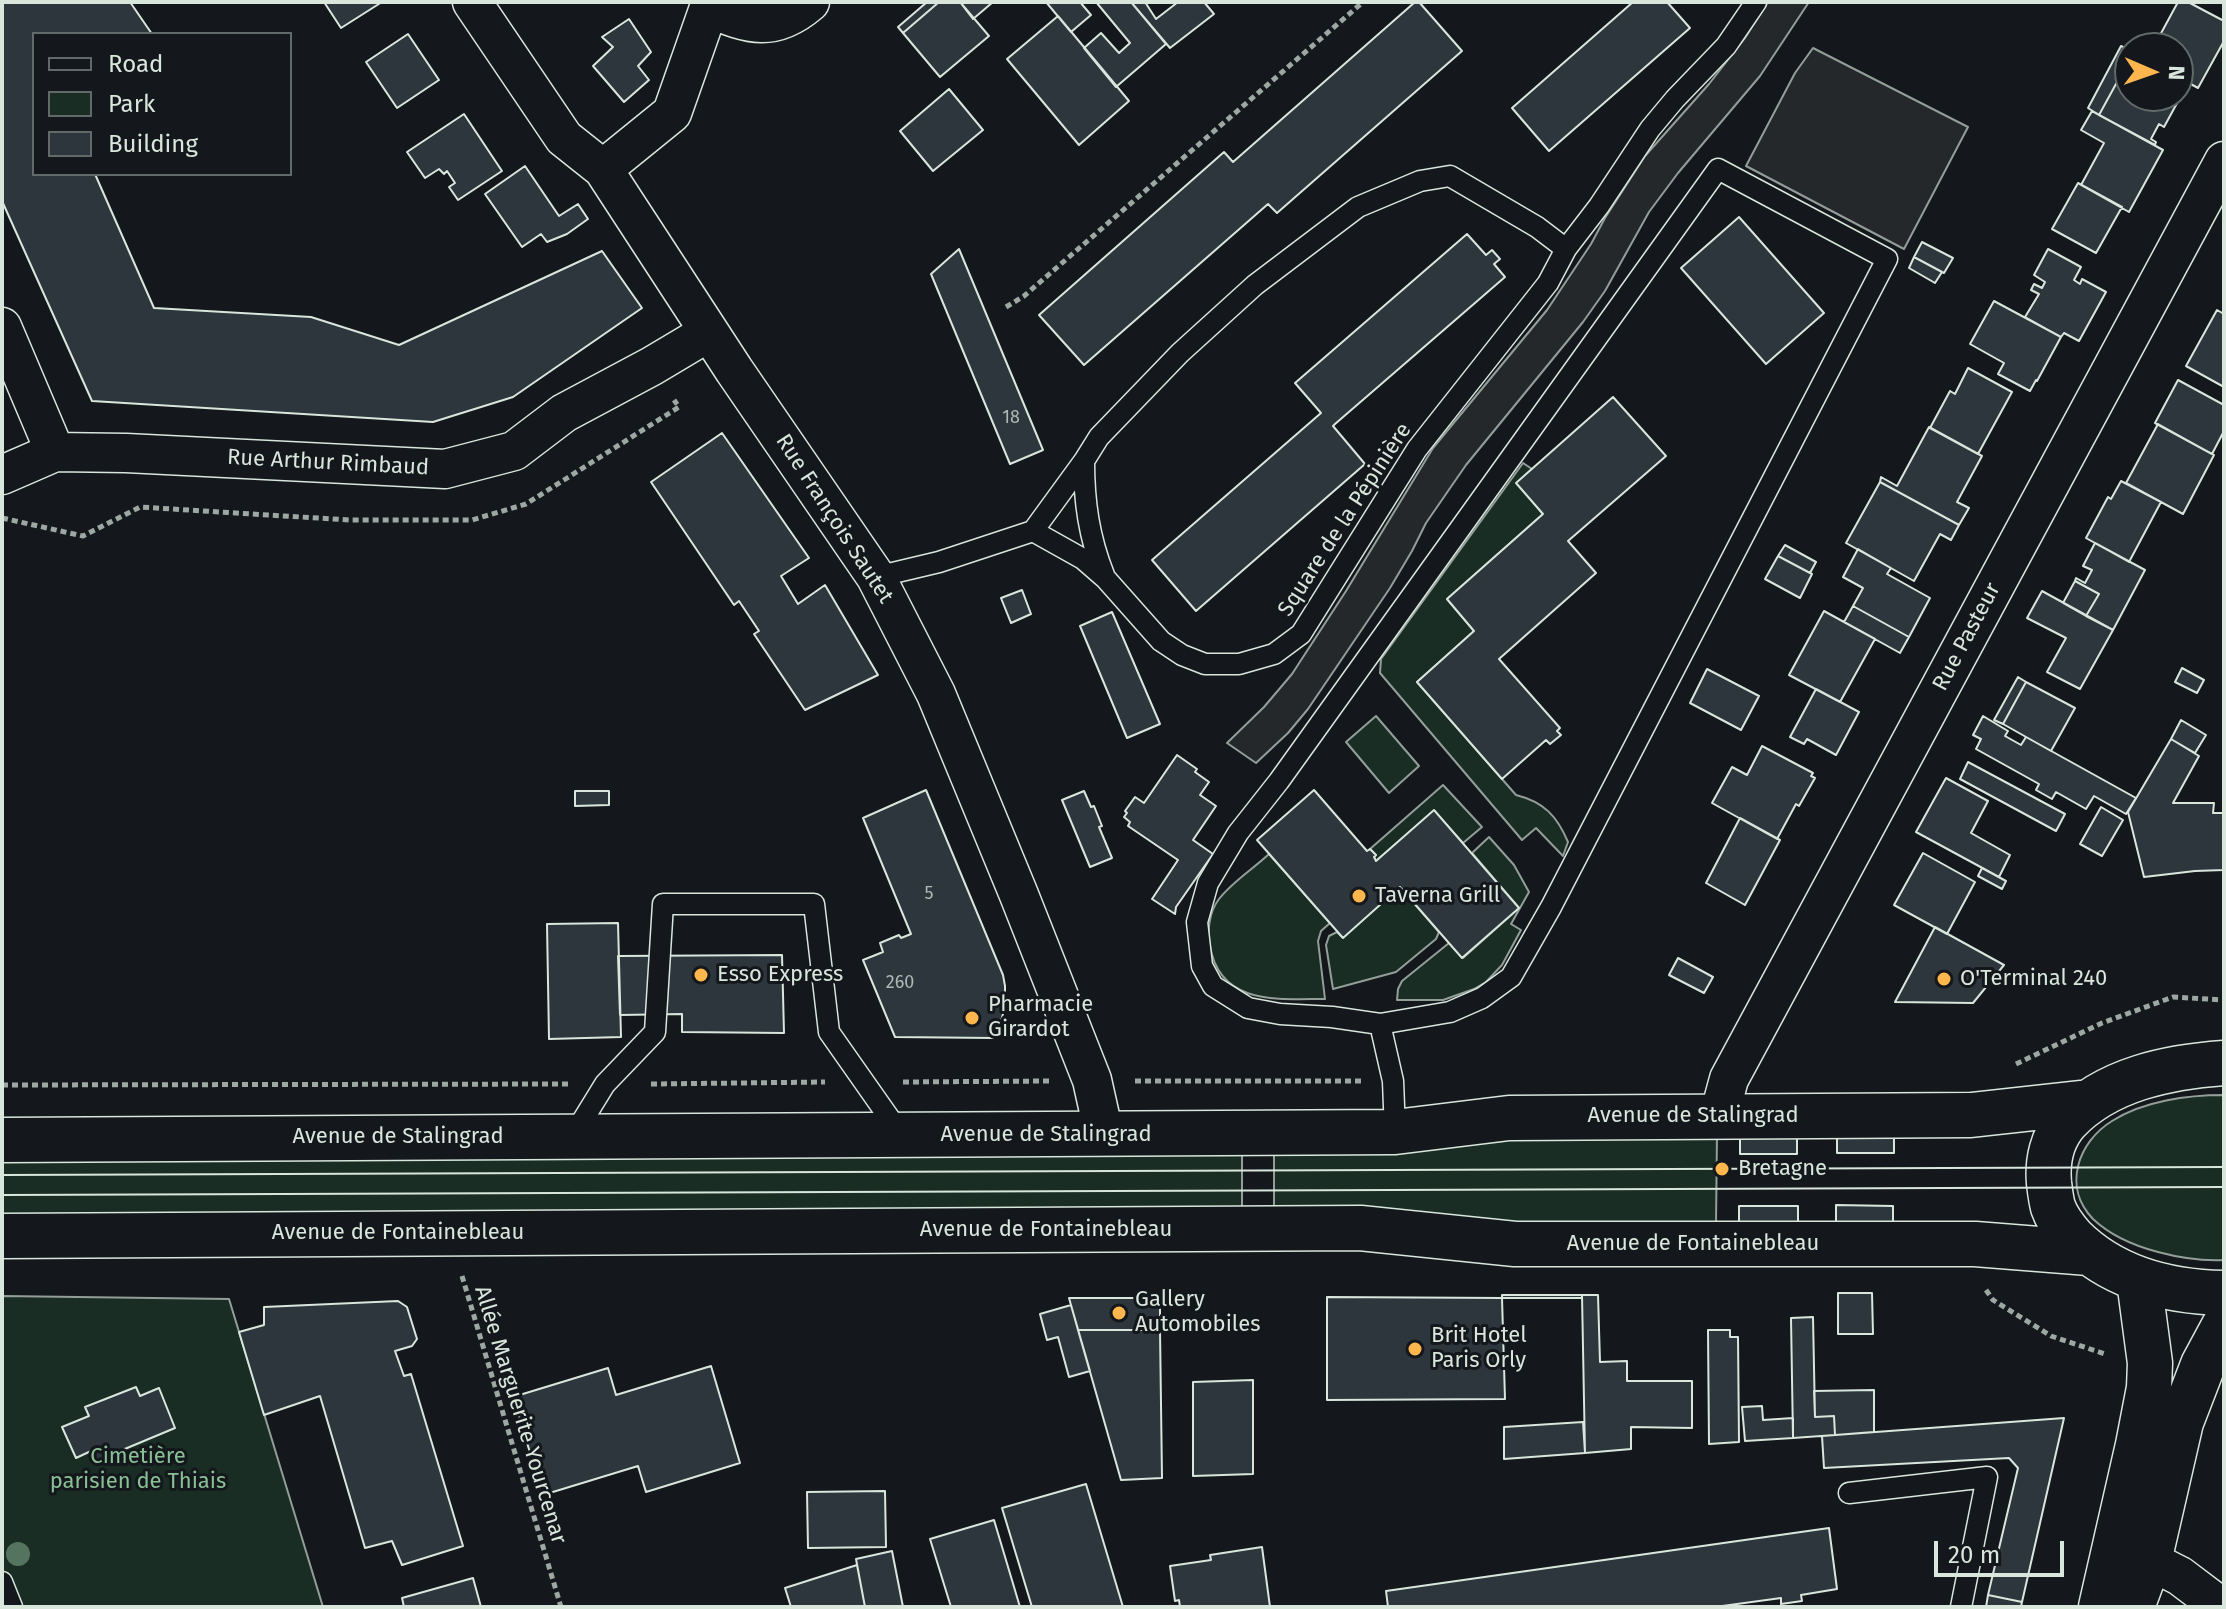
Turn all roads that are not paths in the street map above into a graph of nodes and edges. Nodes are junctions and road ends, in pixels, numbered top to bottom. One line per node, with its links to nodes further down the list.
1 (472, 2): 6 (street, Rue François Sautet)
2 (810, 2): 4 (street)
3 (1756, 2): 7 (lane, Square de la Pépinière)
4 (710, 5): 6 (street)
5 (2224, 161): 19 (street, Rue Pasteur)
6 (603, 169): 9 (street, Rue François Sautet)
7 (1566, 249): 11 (lane); 15 (lane, Square de la Pépinière)
8 (2, 327): 10 (street)
9 (709, 332): 10 (street, Rue Arthur Rimbaud); 14 (street, Rue François Sautet)
10 (55, 452): 12 (street)
11 (1084, 461): 13 (lane); 15 (lane)
12 (2, 475)
13 (1033, 531): 14 (lane); 15 (lane, Square de la Pépinière)
14 (876, 577): 21 (street, Rue François Sautet)
15 (1106, 579)
16 (1380, 1024): 16 (lane); 20 (lane)
17 (2224, 1063): 18 (main road)
18 (2089, 1102): 19 (main road, Avenue de Stalingrad); 26 (main road)
19 (1719, 1116): 20 (main road, Avenue de Stalingrad)
20 (1395, 1132): 21 (main road, Avenue de Stalingrad)
21 (1104, 1134): 23 (main road, Avenue de Stalingrad)
22 (573, 1136): 23 (main road, Avenue de Stalingrad); 23 (lane); 24 (main road, Avenue de Stalingrad)
23 (902, 1136)
24 (2, 1140)
25 (2, 1236): 26 (main road, Avenue de Fontainebleau)
26 (2089, 1253): 27 (main road)
27 (2139, 1280): 28 (main road); 31 (main road)
28 (2224, 1293)
29 (2224, 1326): 31 (main road)
30 (1849, 1493): 34 (lane)
31 (2132, 1552): 35 (main road); 36 (main road); 37 (street)
32 (2, 1582): 33 (lane)
33 (12, 1607)
34 (1961, 1607)
35 (2101, 1607)
36 (2132, 1607)
37 (2221, 1607)

